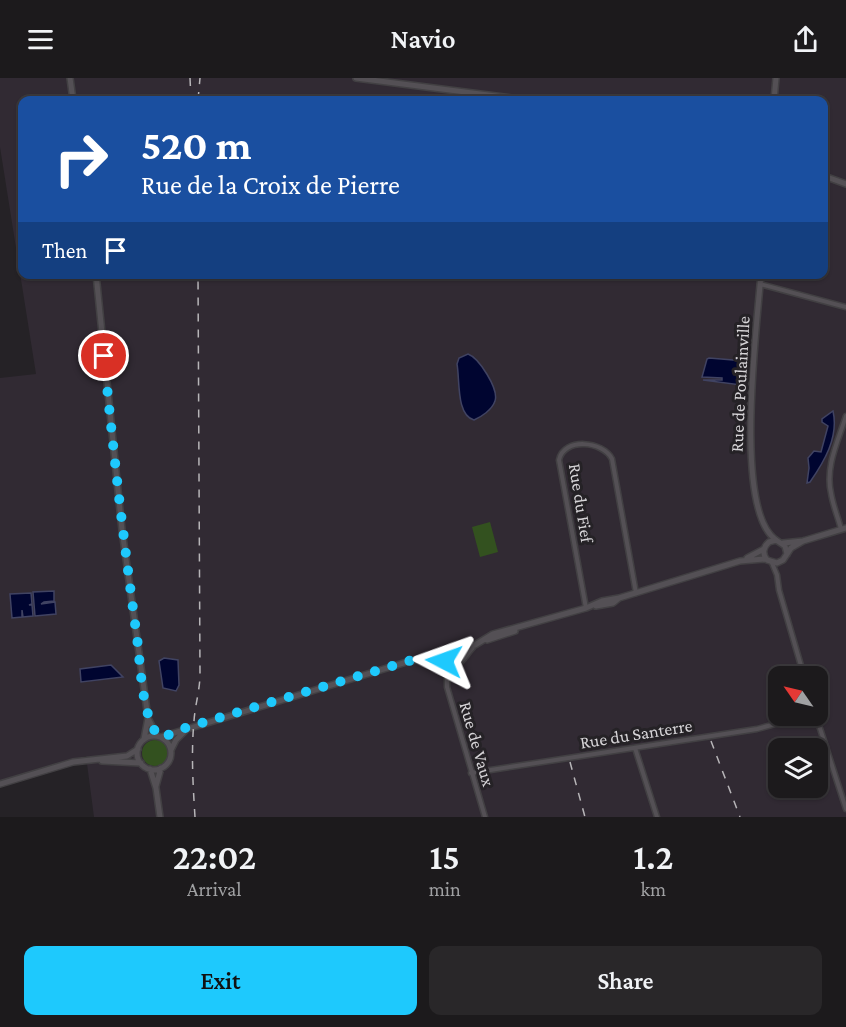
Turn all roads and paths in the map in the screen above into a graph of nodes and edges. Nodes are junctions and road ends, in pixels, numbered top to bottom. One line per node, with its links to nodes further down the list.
1 (70, 78): 4 (main road)
2 (356, 78): 5 (main road)
3 (776, 78): 6 (main road)
4 (72, 96)
5 (496, 96)
6 (774, 96)
7 (828, 177): 8 (main road)
8 (846, 184)
9 (97, 279): 37 (main road)
10 (760, 279): 11 (main road, Rue de Poulainville)
11 (760, 284): 12 (street); 15 (main road, Rue de Poulainville)
12 (846, 307)
13 (846, 416): 14 (street)
14 (844, 529): 17 (main road)
15 (765, 530): 16 (main road); 19 (main road, Rue de Poulainville)
16 (776, 540): 18 (main road); 19 (main road)
17 (803, 541): 18 (main road); 20 (main road)
18 (783, 543): 20 (main road)
19 (765, 547): 21 (main road); 22 (main road)
20 (787, 554): 23 (main road)
21 (765, 559): 22 (main road); 24 (main road)
22 (740, 561): 26 (main road)
23 (780, 562): 24 (main road); 25 (street)
24 (772, 563): 25 (street)
25 (777, 575): 35 (street)
26 (636, 593): 27 (main road); 27 (street, Rue du Fief)
27 (586, 608): 28 (main road)
28 (475, 645): 29 (main road); 32 (main road)
29 (460, 649): 30 (main road); 32 (main road)
30 (444, 652): 31 (main road); 33 (main road)
31 (433, 657): 33 (main road); 40 (main road)
32 (463, 658): 34 (main road)
33 (446, 663): 34 (main road); 36 (street, Rue de Vaux)
34 (455, 666): 36 (street)
35 (801, 666)
36 (448, 678): 50 (street, Rue de Vaux)
37 (148, 718): 41 (main road); 42 (main road)
38 (768, 726): 43 (street, Rue du Santerre)
39 (819, 726): 53 (street)
40 (189, 728): 41 (main road); 45 (main road)
41 (159, 736): 42 (main road); 45 (main road)
42 (144, 739): 44 (main road)
43 (635, 748): 50 (street, Rue du Santerre); 56 (street)
44 (138, 749): 46 (main road); 47 (main road)
45 (171, 750): 48 (main road)
46 (98, 760): 47 (main road); 51 (main road)
47 (141, 763): 49 (main road)
48 (161, 768): 49 (main road); 52 (main road)
49 (150, 769): 52 (main road)
50 (471, 773): 55 (street, Rue de Vaux)
51 (0, 784)
52 (156, 788): 54 (main road)
53 (846, 809)
54 (160, 817)
55 (485, 817)
56 (657, 817)

